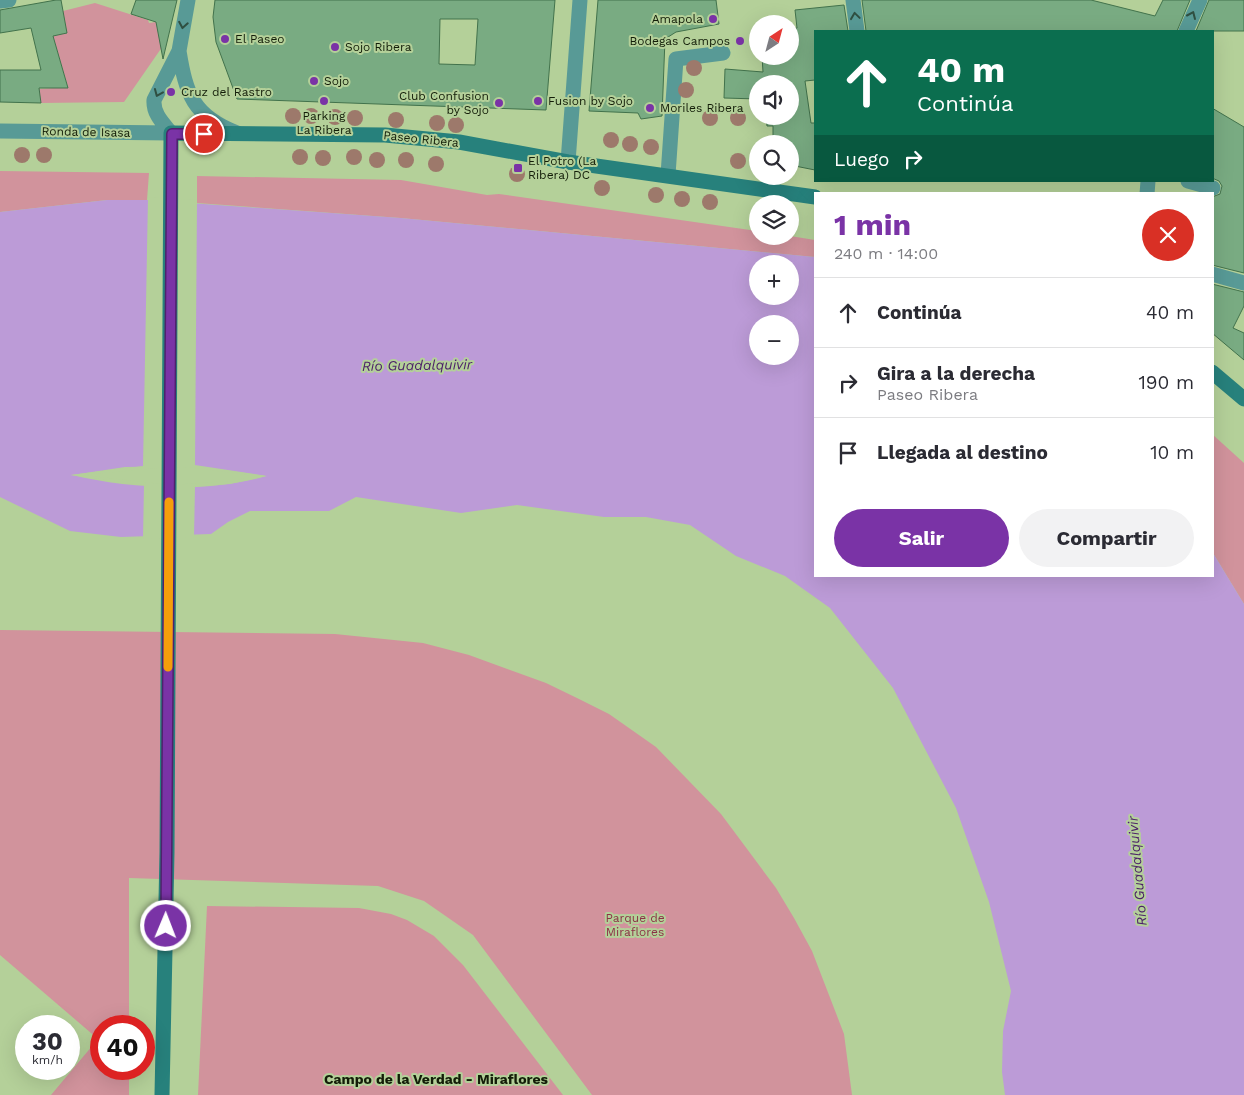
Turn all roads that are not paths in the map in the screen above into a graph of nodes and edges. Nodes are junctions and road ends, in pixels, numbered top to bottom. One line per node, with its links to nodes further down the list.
1 (9, 0): 6 (street)
2 (188, 0): 9 (street, one-way to 9)
3 (580, 0): 14 (street)
4 (853, 0): 7 (street, one-way to 4)
5 (1200, 0): 8 (street, one-way to 5)
6 (0, 1)
7 (858, 30)
8 (1186, 30)
9 (179, 51): 12 (street, one-way to 12); 13 (street)
10 (723, 53): 15 (street)
11 (0, 131): 12 (street, Ronda de Isasa)
12 (172, 134): 13 (street, Paseo Ribera); 23 (street)
13 (237, 134): 14 (street, Paseo Ribera)
14 (568, 162): 15 (street, Paseo Ribera)
15 (668, 175): 18 (street, Paseo Ribera)
16 (1192, 182): 17 (street)
17 (1213, 188)
18 (814, 197)
19 (1214, 275): 20 (street)
20 (1244, 283)
21 (1214, 374): 22 (street)
22 (1244, 399)
23 (162, 1095)

